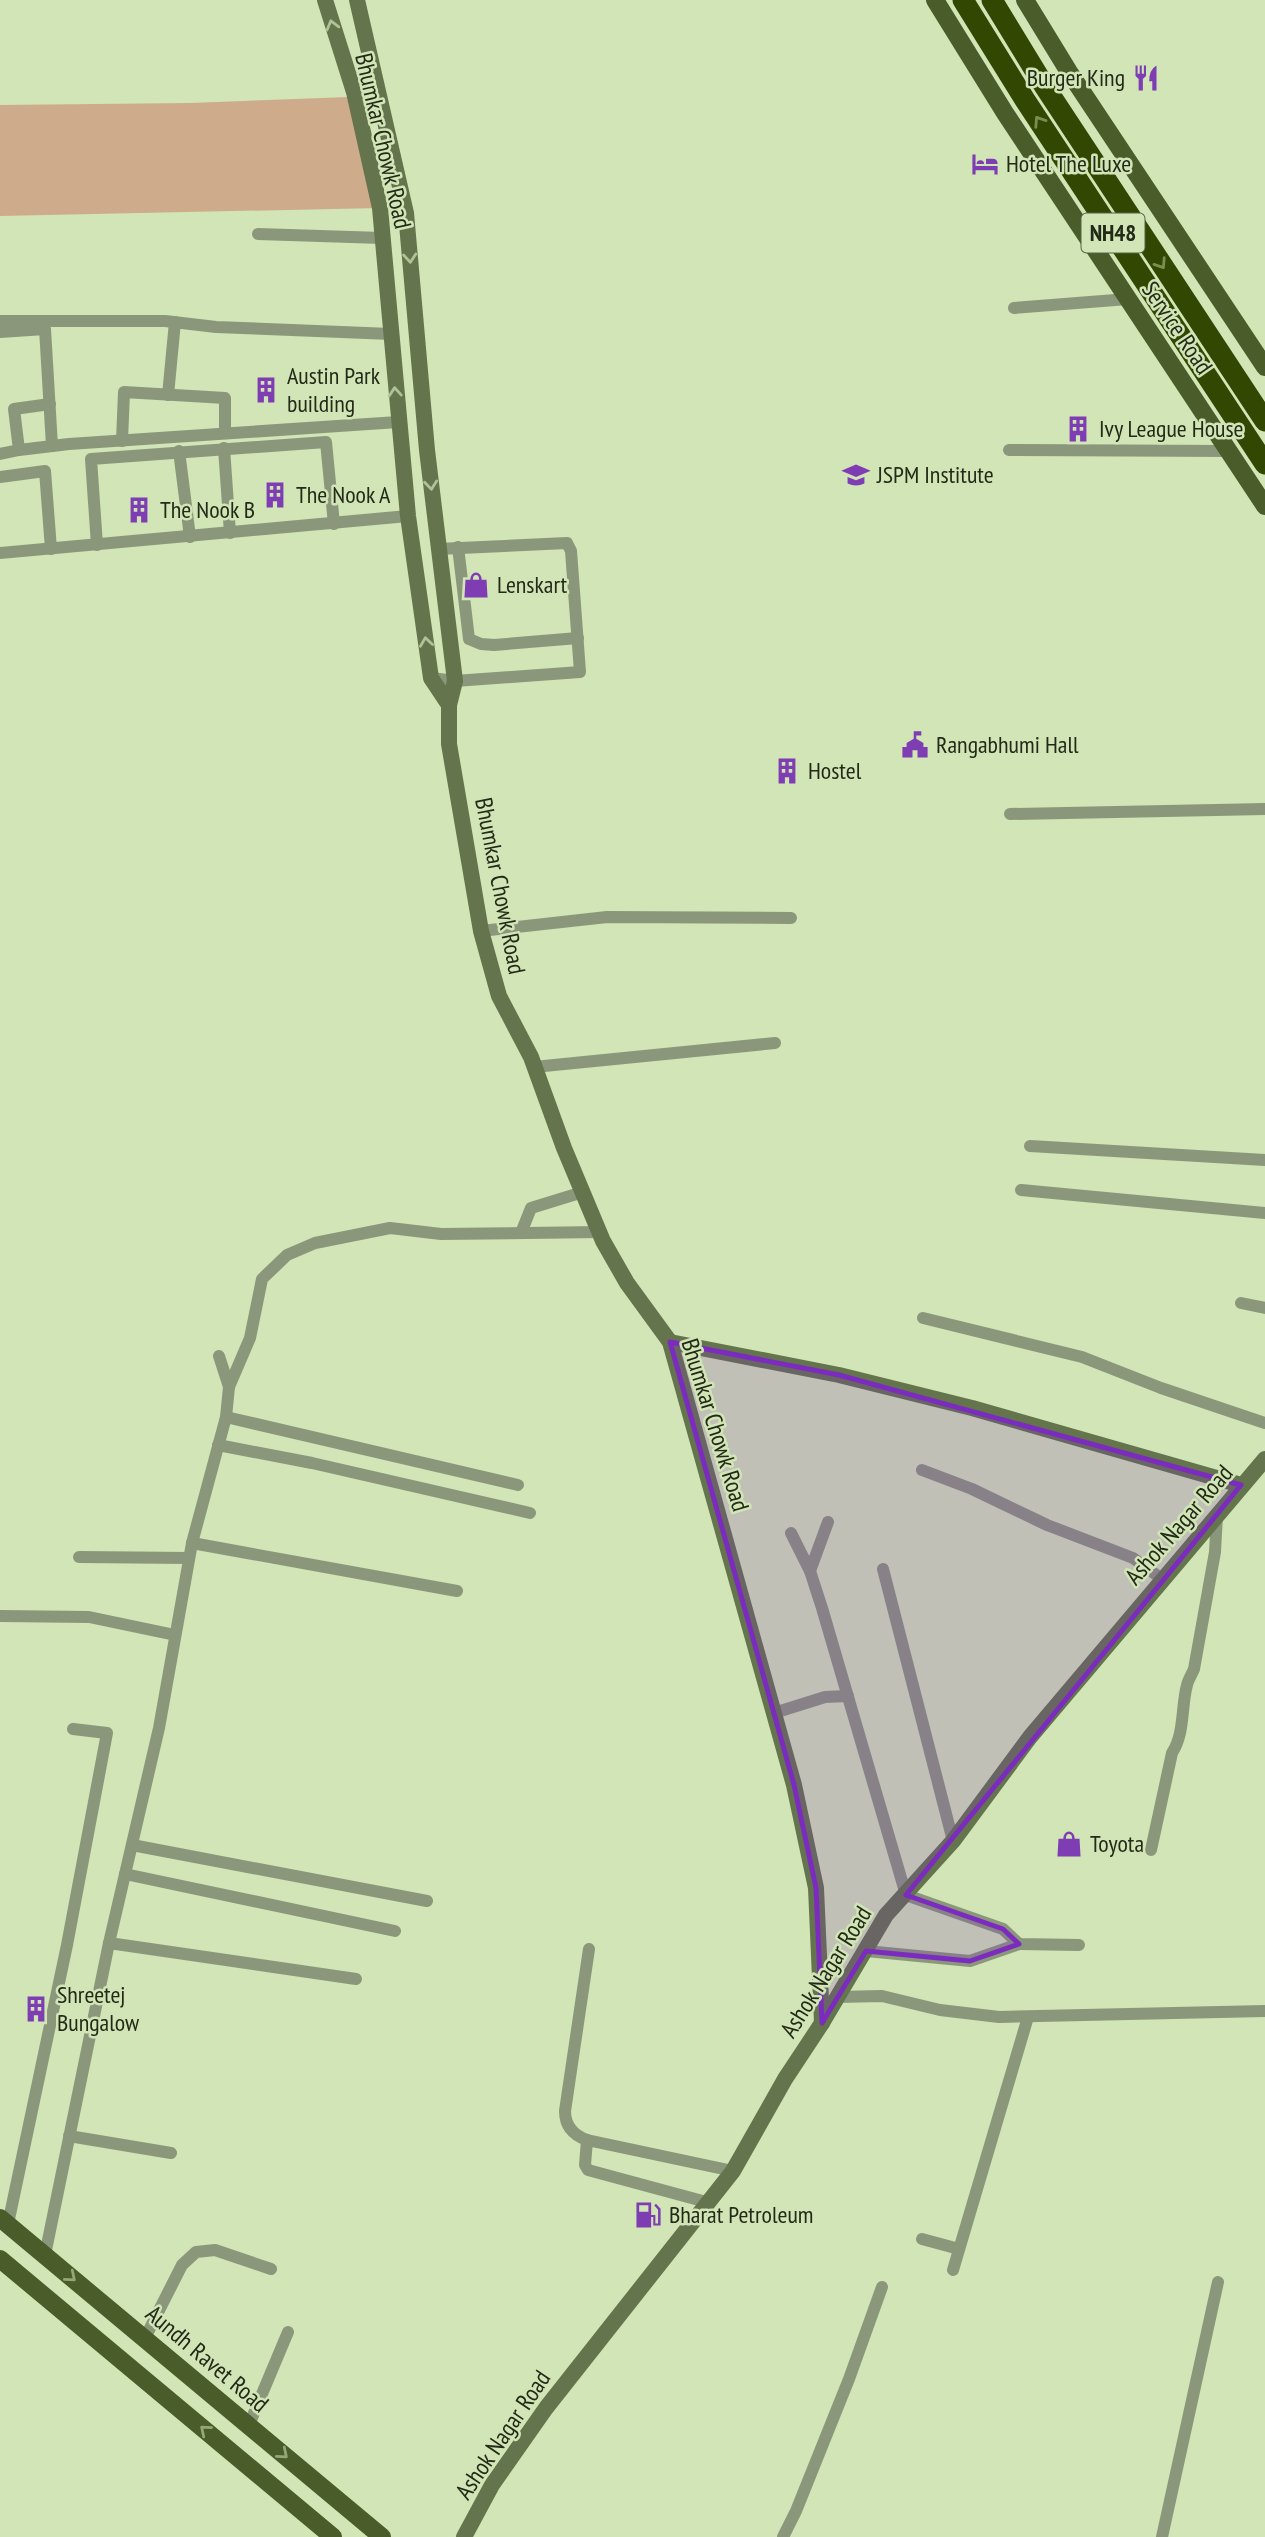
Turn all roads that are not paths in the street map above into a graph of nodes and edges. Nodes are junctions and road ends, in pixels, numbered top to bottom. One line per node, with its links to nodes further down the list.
1 (325, 0): 8 (street, Bhumkar Chowk Road, one-way to 1)
2 (357, 0): 18 (street, Bhumkar Chowk Road, one-way to 18)
3 (935, 0): 9 (main road, Service Road)
4 (963, 0): 30 (highway, NH48, one-way to 4)
5 (992, 0): 19 (highway, NH48, one-way to 19)
6 (1025, 0): 15 (main road)
7 (258, 234): 8 (street)
8 (382, 238): 14 (street, Bhumkar Chowk Road)
9 (1128, 299): 10 (street); 27 (main road, Service Road)
10 (1014, 308)
11 (0, 321): 12 (street)
12 (175, 322): 14 (street); 16 (street)
13 (0, 332): 17 (street)
14 (391, 334): 20 (street, Bhumkar Chowk Road, one-way to 14)
15 (1265, 367)
16 (168, 395): 21 (street); 22 (street)
17 (50, 404): 23 (street); 25 (street)
18 (424, 420): 20 (street); 40 (street, Bhumkar Chowk Road, one-way to 40)
19 (1265, 421)
20 (398, 422): 21 (street); 33 (street, Bhumkar Chowk Road)
21 (225, 433): 22 (street)
22 (122, 441): 23 (street)
23 (52, 446): 25 (street)
24 (224, 448): 28 (street); 34 (street); 35 (street)
25 (19, 450): 29 (street)
26 (1009, 450): 27 (street)
27 (1229, 451): 32 (main road, Service Road)
28 (179, 452): 36 (street); 37 (street)
29 (0, 453)
30 (1265, 464)
31 (0, 477): 39 (street)
32 (1265, 506)
33 (408, 516): 34 (street); 43 (street, Bhumkar Chowk Road, one-way to 33)
34 (334, 524): 35 (street)
35 (230, 533): 36 (street)
36 (190, 537): 37 (street)
37 (97, 545): 39 (street)
38 (458, 547): 40 (street); 42 (street); 42 (street)
39 (51, 549): 41 (street)
40 (438, 549): 44 (street, Bhumkar Chowk Road)
41 (0, 554)
42 (578, 638): 44 (street)
43 (431, 678): 44 (street); 45 (street, Bhumkar Chowk Road)
44 (455, 681): 45 (street, Bhumkar Chowk Road)
45 (449, 705): 49 (street, Bhumkar Chowk Road)
46 (1265, 809): 47 (street)
47 (1010, 814)
48 (791, 918): 49 (street)
49 (481, 931): 51 (street, Bhumkar Chowk Road)
50 (775, 1044): 51 (street)
51 (534, 1067): 55 (street, Bhumkar Chowk Road)
52 (1030, 1146): 53 (street)
53 (1265, 1160)
54 (1021, 1190): 56 (street)
55 (583, 1192): 57 (street, Bhumkar Chowk Road); 58 (street)
56 (1265, 1213)
57 (600, 1232): 58 (street); 62 (street, Bhumkar Chowk Road)
58 (521, 1233): 64 (street)
59 (1241, 1303): 60 (street)
60 (1265, 1308)
61 (923, 1318): 66 (street)
62 (670, 1342): 71 (street); 86 (street, Bhumkar Chowk Road)
63 (219, 1356): 64 (street)
64 (229, 1387): 65 (street)
65 (226, 1417): 67 (street); 70 (street)
66 (1265, 1423)
67 (218, 1445): 72 (street); 76 (street)
68 (1265, 1459): 71 (street, Ashok Nagar Road)
69 (922, 1470): 81 (street)
70 (518, 1485)
71 (1241, 1485): 73 (street, Ashok Nagar Road)
72 (530, 1513)
73 (1217, 1515): 81 (street, Ashok Nagar Road); 90 (street)
74 (828, 1522): 80 (street)
75 (791, 1533): 80 (street)
76 (192, 1543): 78 (street); 82 (street)
77 (79, 1557): 78 (street)
78 (189, 1558): 84 (street)
79 (883, 1569): 88 (street)
80 (810, 1571): 85 (street)
81 (1162, 1578): 88 (street, Ashok Nagar Road)
82 (457, 1591)
83 (0, 1616): 84 (street)
84 (175, 1635): 89 (street)
85 (848, 1696): 86 (street); 92 (street)
86 (775, 1713): 104 (street, Bhumkar Chowk Road)
87 (73, 1729): 110 (street)
88 (953, 1841): 92 (street, Ashok Nagar Road)
89 (132, 1844): 91 (street); 93 (street)
90 (1151, 1850)
91 (125, 1874): 94 (street); 95 (street)
92 (906, 1895): 96 (street); 99 (street, Ashok Nagar Road)
93 (427, 1901)
94 (395, 1931)
95 (109, 1943): 100 (street); 105 (street)
96 (1019, 1944): 97 (street); 99 (street)
97 (1079, 1945)
98 (589, 1949): 106 (street)
99 (866, 1951): 101 (street, Ashok Nagar Road)
100 (356, 1979)
101 (838, 1997): 103 (street); 104 (street, Ashok Nagar Road)
102 (1265, 2011): 103 (street)
103 (1028, 2017): 112 (street)
104 (822, 2023): 108 (street, Ashok Nagar Road)
105 (69, 2136): 107 (street); 113 (street)
106 (587, 2140): 108 (street); 109 (street)
107 (171, 2153)
108 (733, 2171): 109 (street, Ashok Nagar Road)
109 (710, 2203): 124 (street, Ashok Nagar Road)
110 (4, 2221): 113 (main road, Aundh Ravet Road)
111 (922, 2239): 112 (street)
112 (959, 2249): 116 (street)
113 (45, 2255): 120 (main road, Aundh Ravet Road, one-way to 120)
114 (0, 2259): 122 (main road, one-way to 114)
115 (271, 2269): 120 (street)
116 (953, 2270)
117 (1218, 2282): 126 (street)
118 (882, 2287): 125 (street)
119 (288, 2332): 121 (street)
120 (145, 2339): 121 (main road, Aundh Ravet Road)
121 (248, 2425): 123 (main road, Aundh Ravet Road, one-way to 123)
122 (332, 2537)
123 (383, 2537)
124 (464, 2537)
125 (783, 2537)
126 (1162, 2537)

